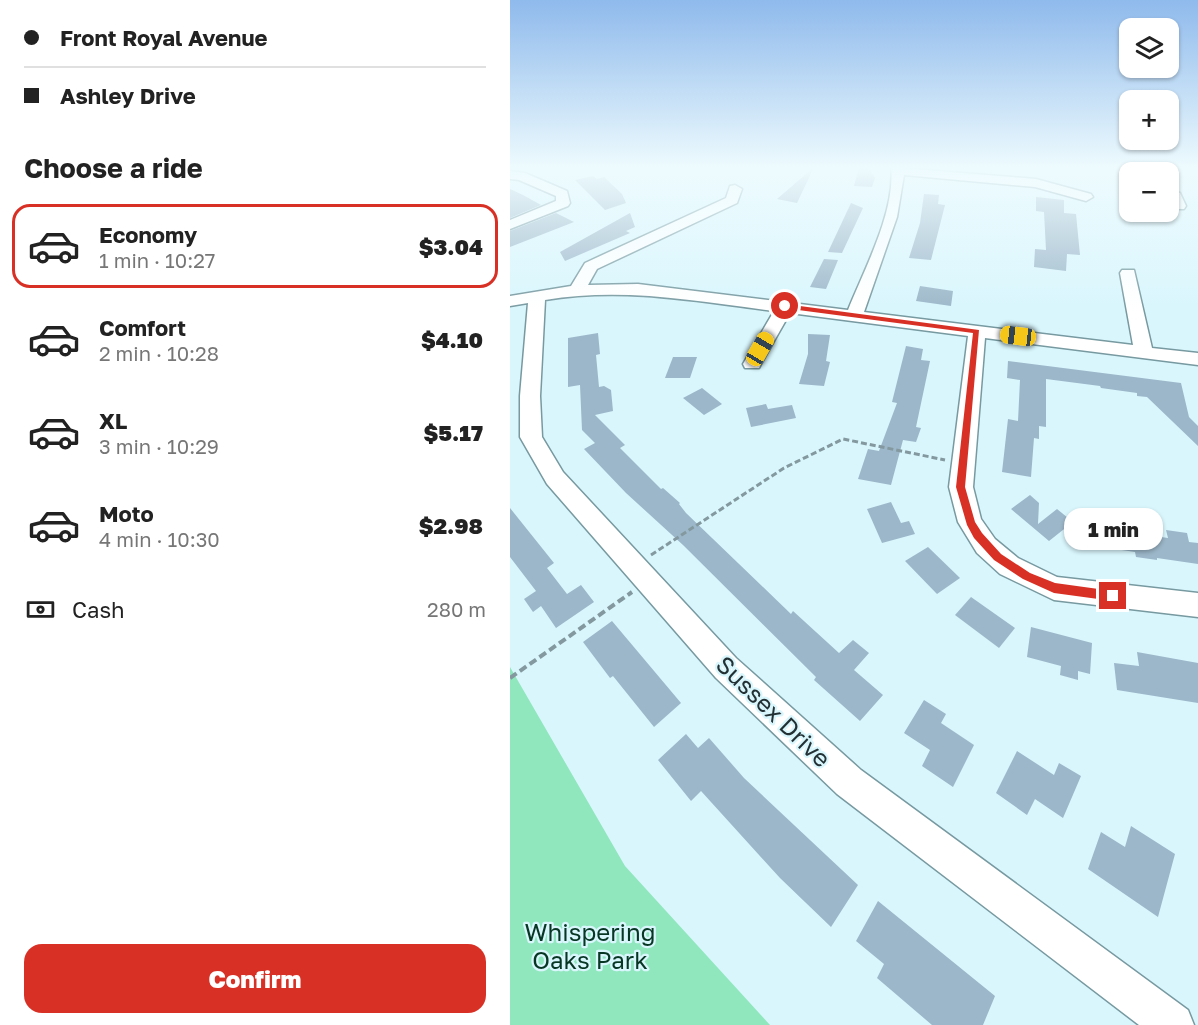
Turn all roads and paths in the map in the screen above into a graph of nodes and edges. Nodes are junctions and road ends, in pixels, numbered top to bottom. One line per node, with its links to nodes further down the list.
1 (534, 215): 4 (street)
2 (702, 215): 6 (street)
3 (891, 215): 9 (street)
4 (510, 225)
5 (1128, 273): 11 (street)
6 (576, 290): 7 (street); 8 (street)
7 (524, 298): 15 (street, Sussex Drive)
8 (785, 306): 9 (street); 13 (street)
9 (854, 316): 10 (street)
10 (977, 331): 11 (street); 14 (street)
11 (1144, 352): 12 (street)
12 (1198, 358)
13 (752, 364)
14 (963, 464): 15 (path); 16 (street)
15 (641, 573): 17 (path); 18 (street, Sussex Drive)
16 (1198, 605)
17 (510, 678)
18 (1173, 1025)

